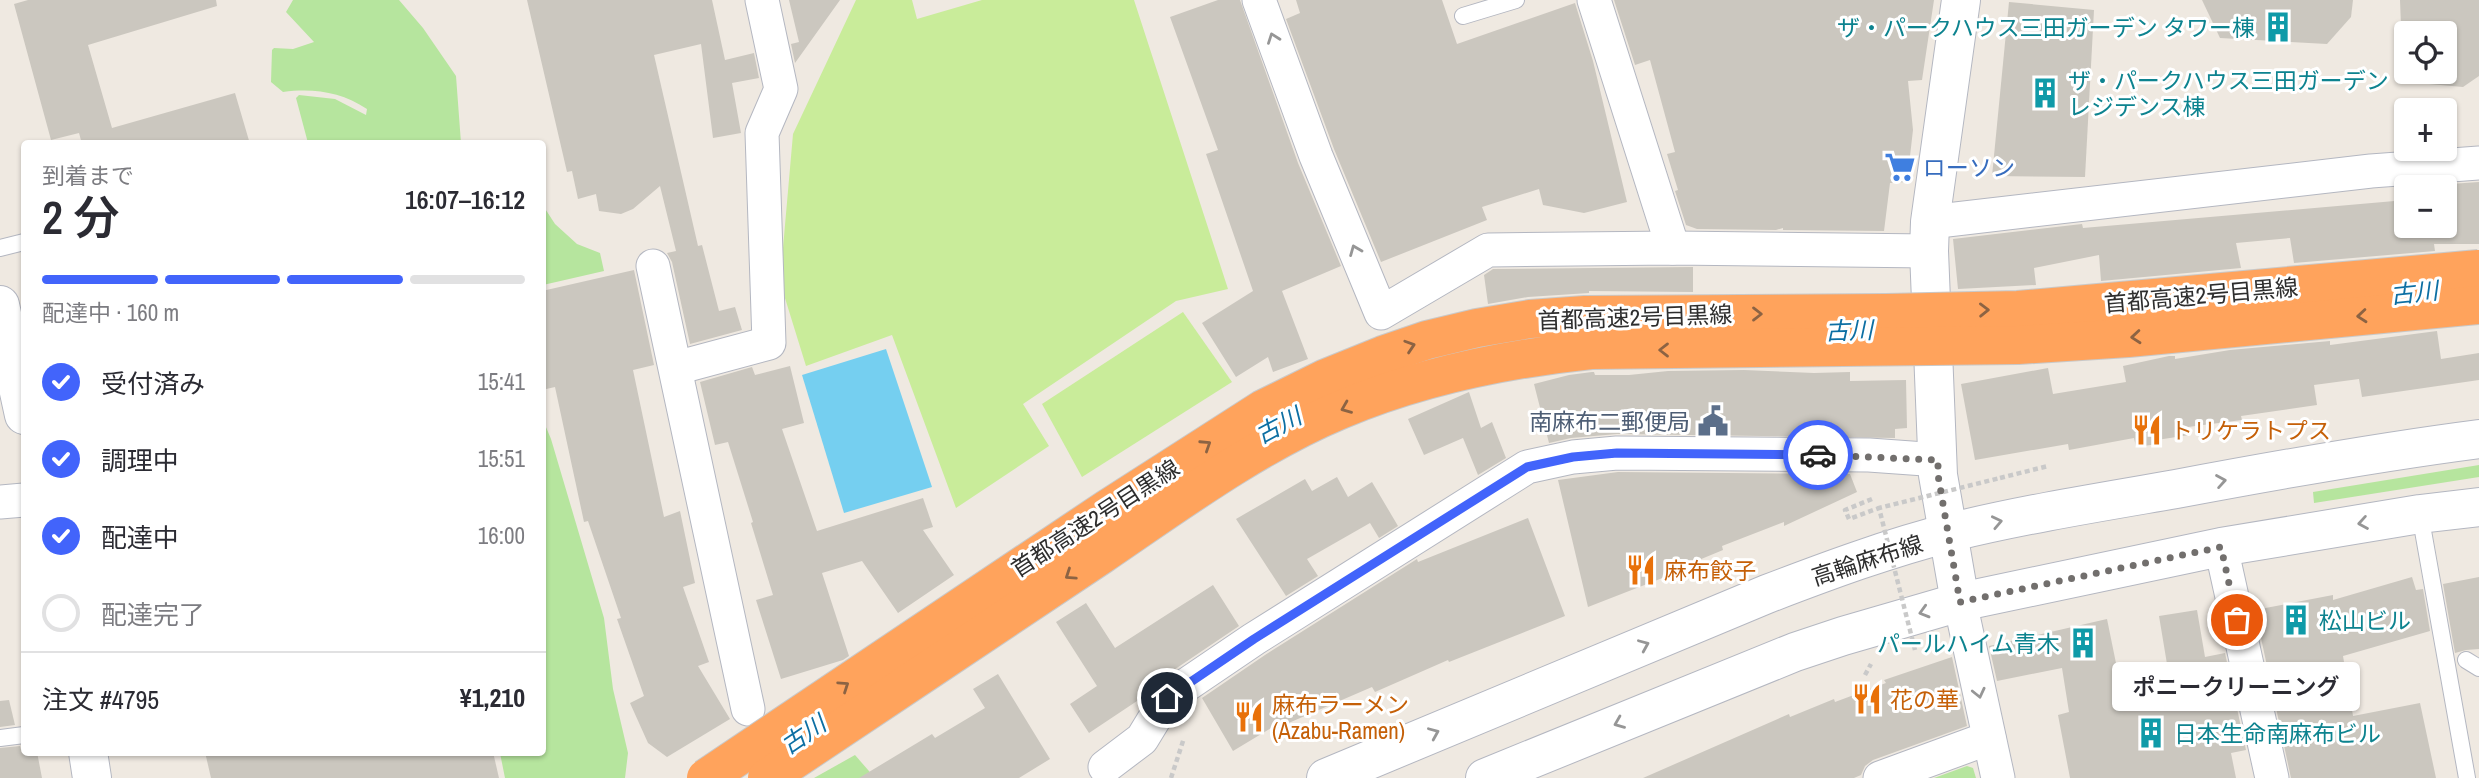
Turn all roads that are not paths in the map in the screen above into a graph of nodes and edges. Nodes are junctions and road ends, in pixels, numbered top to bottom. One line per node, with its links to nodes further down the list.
1 (762, 0): 16 (street)
2 (1259, 0): 11 (street, one-way to 2)
3 (1516, 0): 6 (lane)
4 (1594, 0): 11 (street)
5 (1961, 0): 8 (main road)
6 (1463, 16)
7 (2479, 163): 8 (street)
8 (1929, 237): 11 (street); 19 (main road, bridge)
9 (21, 243): 10 (lane)
10 (0, 248)
11 (1673, 248)
12 (653, 266): 16 (street)
13 (2479, 269): 35 (highway, 首都高速2号目黒線, one-way to 13, bridge)
14 (0, 304): 17 (main road)
15 (2479, 305): 36 (highway, 首都高速2号目黒線, one-way to 36, bridge)
16 (676, 368): 27 (street)
17 (21, 401)
18 (2479, 439): 24 (main road, 高輪麻布線, one-way to 18)
19 (1938, 460): 24 (main road); 33 (street)
20 (21, 500): 21 (street)
21 (0, 502)
22 (2479, 506): 23 (main road)
23 (2420, 514): 25 (main road, one-way to 25); 42 (lane)
24 (1949, 533): 26 (main road); 37 (main road, 高輪麻布線, one-way to 24)
25 (2221, 547): 26 (main road); 41 (street)
26 (1960, 602): 30 (street, one-way to 30); 32 (main road, one-way to 32)
27 (748, 709)
28 (21, 735): 29 (lane)
29 (0, 738)
30 (1989, 738): 39 (street); 40 (street)
31 (89, 756): 34 (main road)
32 (1532, 769): 38 (main road)
33 (1101, 774)
34 (92, 778)
35 (706, 778)
36 (767, 778)
37 (1326, 778)
38 (1485, 778)
39 (1880, 778)
40 (1998, 778)
41 (2272, 778)
42 (2467, 778)

